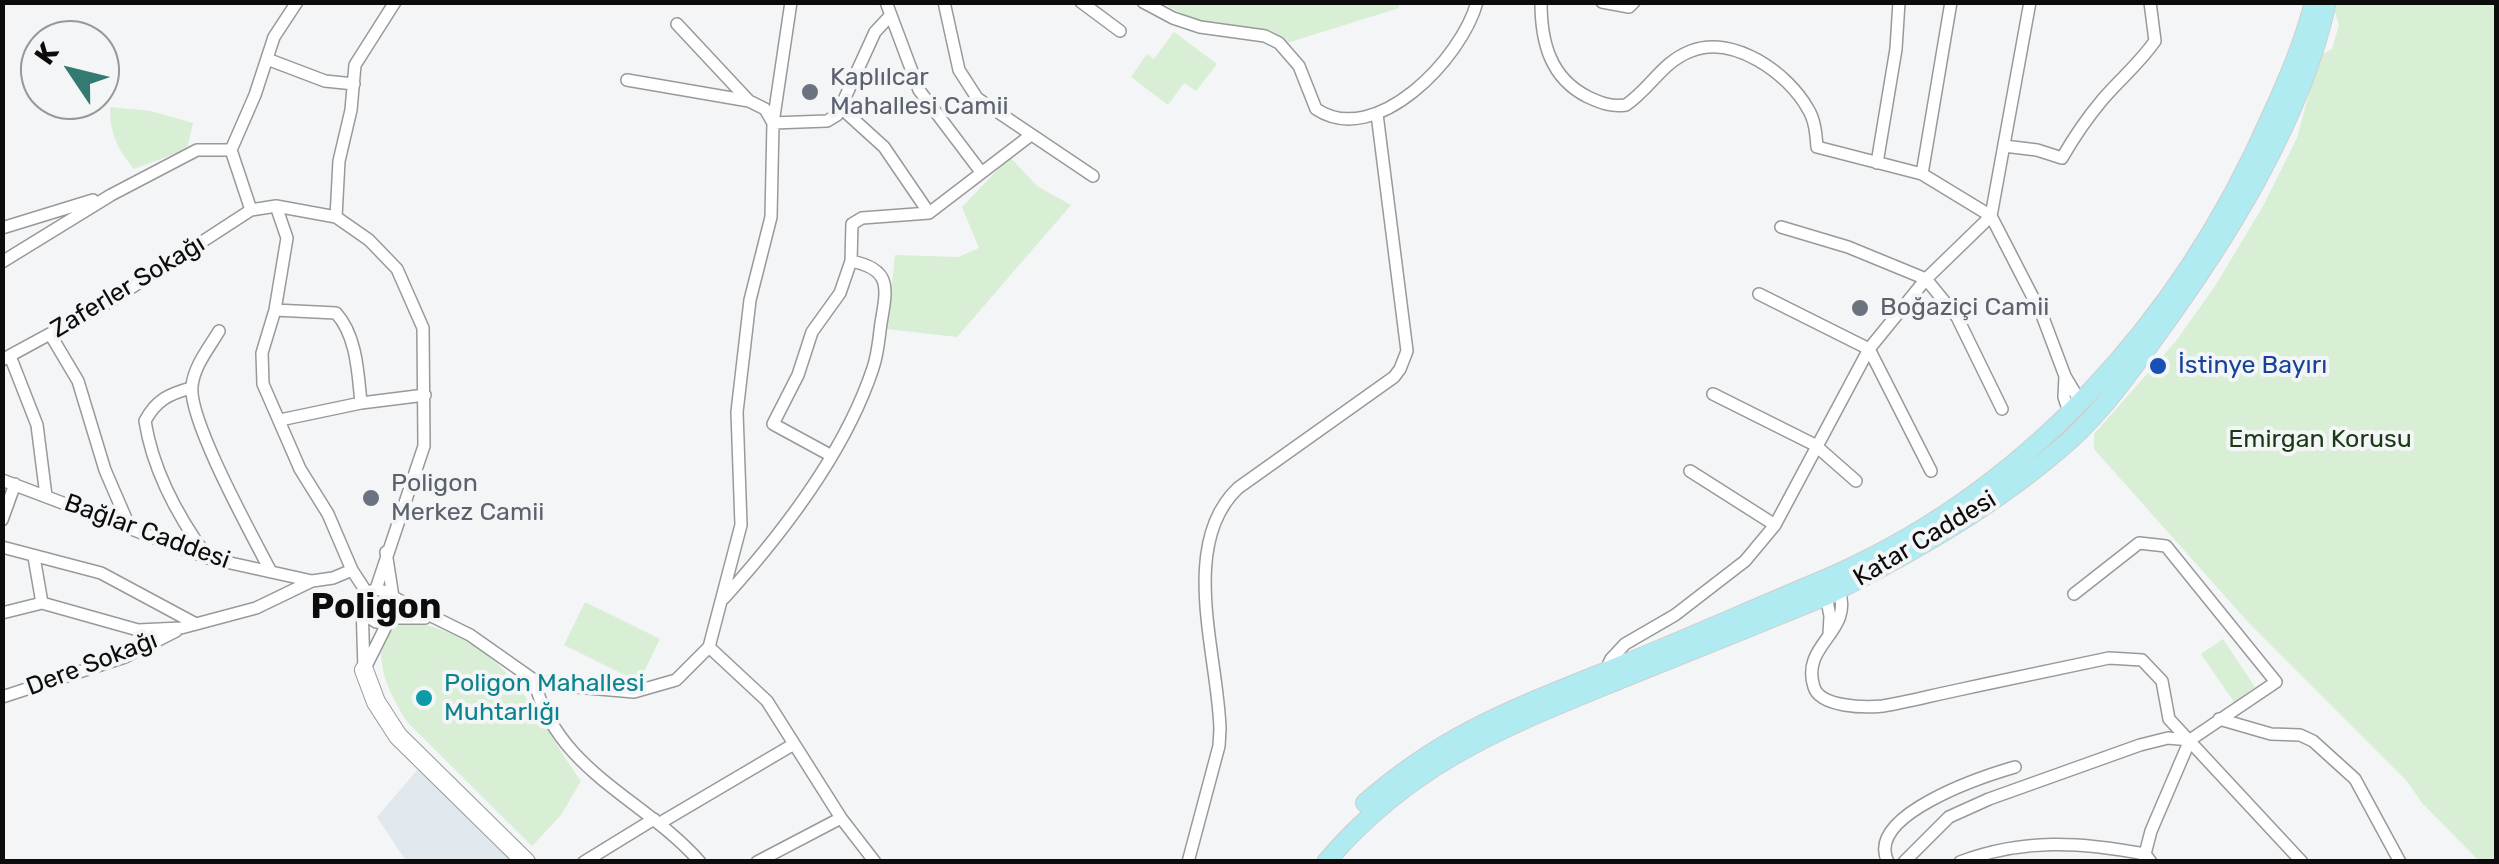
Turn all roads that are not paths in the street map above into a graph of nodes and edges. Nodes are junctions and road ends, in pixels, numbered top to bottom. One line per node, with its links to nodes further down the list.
1 (297, 2): 21 (street)
2 (395, 2): 23 (street)
3 (792, 2): 27 (street)
4 (886, 2): 18 (street)
5 (944, 2): 28 (street)
6 (1081, 2): 20 (street)
7 (1144, 2): 26 (street)
8 (1477, 2): 26 (street)
9 (1540, 2): 31 (street)
10 (1602, 2): 11 (street)
11 (1634, 2)
12 (1899, 2): 31 (street)
13 (1952, 2): 33 (street)
14 (2030, 2): 29 (street)
15 (2150, 2): 29 (street)
16 (2314, 2): 57 (main road, Katar Caddesi)
17 (2327, 2): 57 (main road, Katar Caddesi)
18 (889, 16): 25 (street); 32 (street)
19 (677, 24): 24 (street)
20 (1120, 31)
21 (266, 60): 23 (street); 30 (street)
22 (627, 80): 24 (street)
23 (354, 84): 40 (street)
24 (749, 101): 27 (street)
25 (841, 108): 27 (street); 38 (street)
26 (1377, 114): 106 (street)
27 (773, 123): 80 (street)
28 (1030, 135): 32 (street); 34 (street)
29 (2004, 146): 39 (street)
30 (232, 150): 35 (street); 37 (street)
31 (1876, 162): 33 (street)
32 (981, 172): 38 (street)
33 (1922, 174): 39 (street)
34 (1093, 176)
35 (111, 195): 41 (street); 44 (street)
36 (276, 206): 37 (street); 40 (street); 47 (street)
37 (251, 210): 49 (street, Zaferler Sokağı)
38 (929, 213): 43 (street)
39 (1991, 216): 45 (street); 57 (street)
40 (336, 217): 53 (street)
41 (2, 228)
42 (1781, 228): 45 (street)
43 (851, 260): 60 (street); 60 (street)
44 (2, 262)
45 (1926, 279): 50 (street); 56 (street)
46 (1759, 294): 50 (street)
47 (275, 310): 55 (street); 58 (street)
48 (219, 331): 52 (street)
49 (50, 334): 51 (street, Zaferler Sokağı); 68 (street)
50 (1870, 349): 59 (street); 62 (street)
51 (6, 358): 65 (street)
52 (191, 388): 72 (street); 74 (street)
53 (425, 394): 55 (street); 70 (street)
54 (1713, 394): 59 (street)
55 (361, 403): 58 (street)
56 (2002, 409)
57 (2082, 415): 76 (main road, Katar Caddesi)
58 (280, 420): 73 (street)
59 (1815, 445): 63 (street); 67 (street)
60 (830, 455): 80 (street)
61 (1690, 471): 67 (street)
62 (1931, 471)
63 (1856, 481)
64 (9, 482): 65 (street, Bağlar Caddesi); 66 (street)
65 (46, 496): 68 (street, Bağlar Caddesi)
66 (2, 520)
67 (1775, 525): 90 (street)
68 (130, 528): 72 (street, Bağlar Caddesi)
69 (2, 547): 71 (street)
70 (386, 552): 77 (street); 79 (street)
71 (34, 558): 81 (street); 86 (street)
72 (208, 558): 74 (street, Bağlar Caddesi)
73 (352, 570): 75 (street, Bağlar Caddesi); 77 (street)
74 (270, 572): 75 (street, Bağlar Caddesi)
75 (312, 580): 86 (street)
76 (1829, 586): 90 (main road, Katar Caddesi); 94 (street); 108 (main road, Katar Caddesi)
77 (372, 591): 79 (street); 83 (street)
78 (2074, 594): 93 (street)
79 (393, 597): 84 (street); 85 (street)
80 (722, 601): 88 (street)
81 (42, 603): 82 (street); 87 (street)
82 (2, 613)
83 (364, 614): 84 (street); 89 (street)
84 (390, 618): 85 (street); 89 (street)
85 (429, 618): 91 (street)
86 (196, 624): 87 (street)
87 (181, 628): 92 (street, Dere Sokağı)
88 (709, 647): 91 (street); 95 (street)
89 (364, 670): 101 (street)
90 (1605, 672): 107 (main road, Katar Caddesi)
91 (534, 680): 98 (street)
92 (2, 697)
93 (2219, 720): 94 (street); 112 (street)
94 (2190, 740): 99 (street); 100 (street); 111 (street)
95 (794, 744): 97 (street); 98 (street)
96 (2015, 766): 109 (street)
97 (841, 818): 104 (street); 105 (street)
98 (657, 822): 102 (street); 103 (street)
99 (2146, 859): 110 (street)
100 (1905, 861)
101 (526, 862)
102 (584, 862)
103 (700, 862)
104 (757, 862)
105 (874, 862)
106 (1188, 862)
107 (1310, 862)
108 (1326, 862)
109 (1888, 862)
110 (1960, 862)
111 (2302, 862)
112 (2400, 862)

